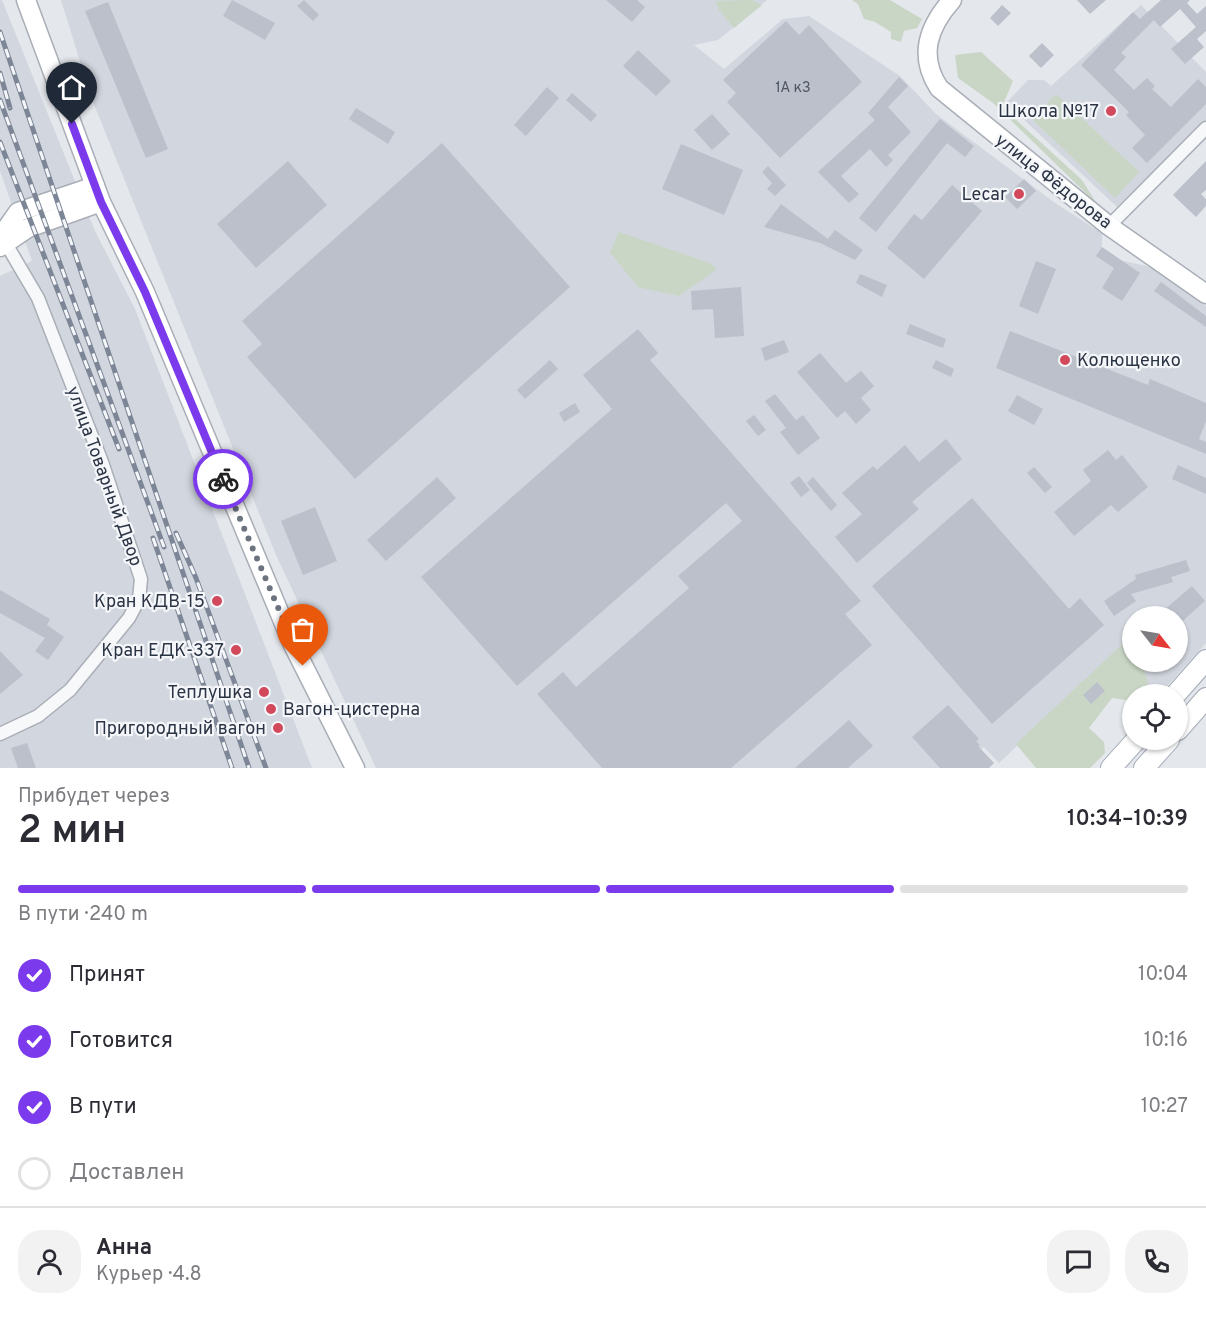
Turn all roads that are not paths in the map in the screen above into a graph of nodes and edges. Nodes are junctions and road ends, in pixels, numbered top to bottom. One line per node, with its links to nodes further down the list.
1 (26, 0): 4 (main road)
2 (952, 0): 5 (main road, улица Фёдорова)
3 (1206, 128): 5 (street)
4 (98, 194): 6 (main road); 15 (main road)
5 (1109, 225): 7 (main road, улица Фёдорова)
6 (3, 245): 12 (street, улица Товарный Двор)
7 (1206, 294)
8 (1206, 660): 9 (main road)
9 (1185, 684)
10 (1206, 698): 11 (main road)
11 (1188, 719)
12 (0, 734)
13 (1127, 750): 16 (main road)
14 (1160, 750): 17 (main road)
15 (355, 768)
16 (1111, 768)
17 (1144, 768)

